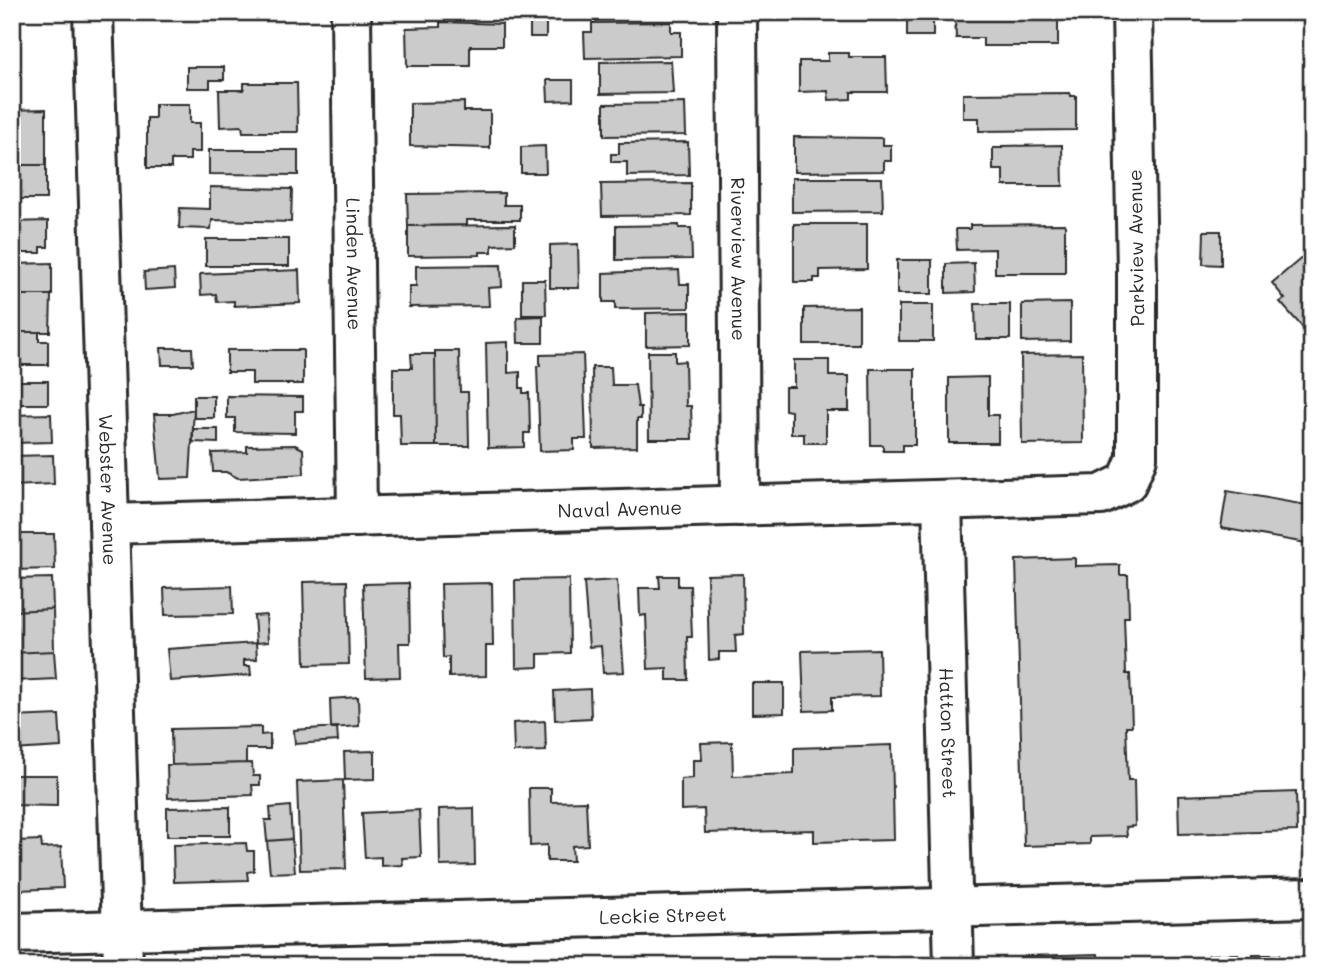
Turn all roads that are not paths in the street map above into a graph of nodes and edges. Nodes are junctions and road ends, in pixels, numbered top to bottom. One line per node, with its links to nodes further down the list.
1 (93, 12): 9 (street, Webster Avenue)
2 (351, 12): 8 (street, Linden Avenue)
3 (737, 12): 7 (street, Riverview Avenue)
4 (1132, 12): 5 (street, Parkview Avenue)
5 (1127, 482): 6 (street, Naval Avenue)
6 (942, 500): 7 (street, Naval Avenue); 11 (street, Hatton Street)
7 (740, 506): 8 (street, Naval Avenue)
8 (358, 517): 9 (street, Naval Avenue)
9 (109, 524): 13 (street, Webster Avenue)
10 (1312, 898): 11 (street, Leckie Street)
11 (952, 908): 13 (street, Leckie Street); 14 (street, Hatton Street)
12 (12, 933): 13 (street, Leckie Street)
13 (123, 949)
14 (954, 966)

